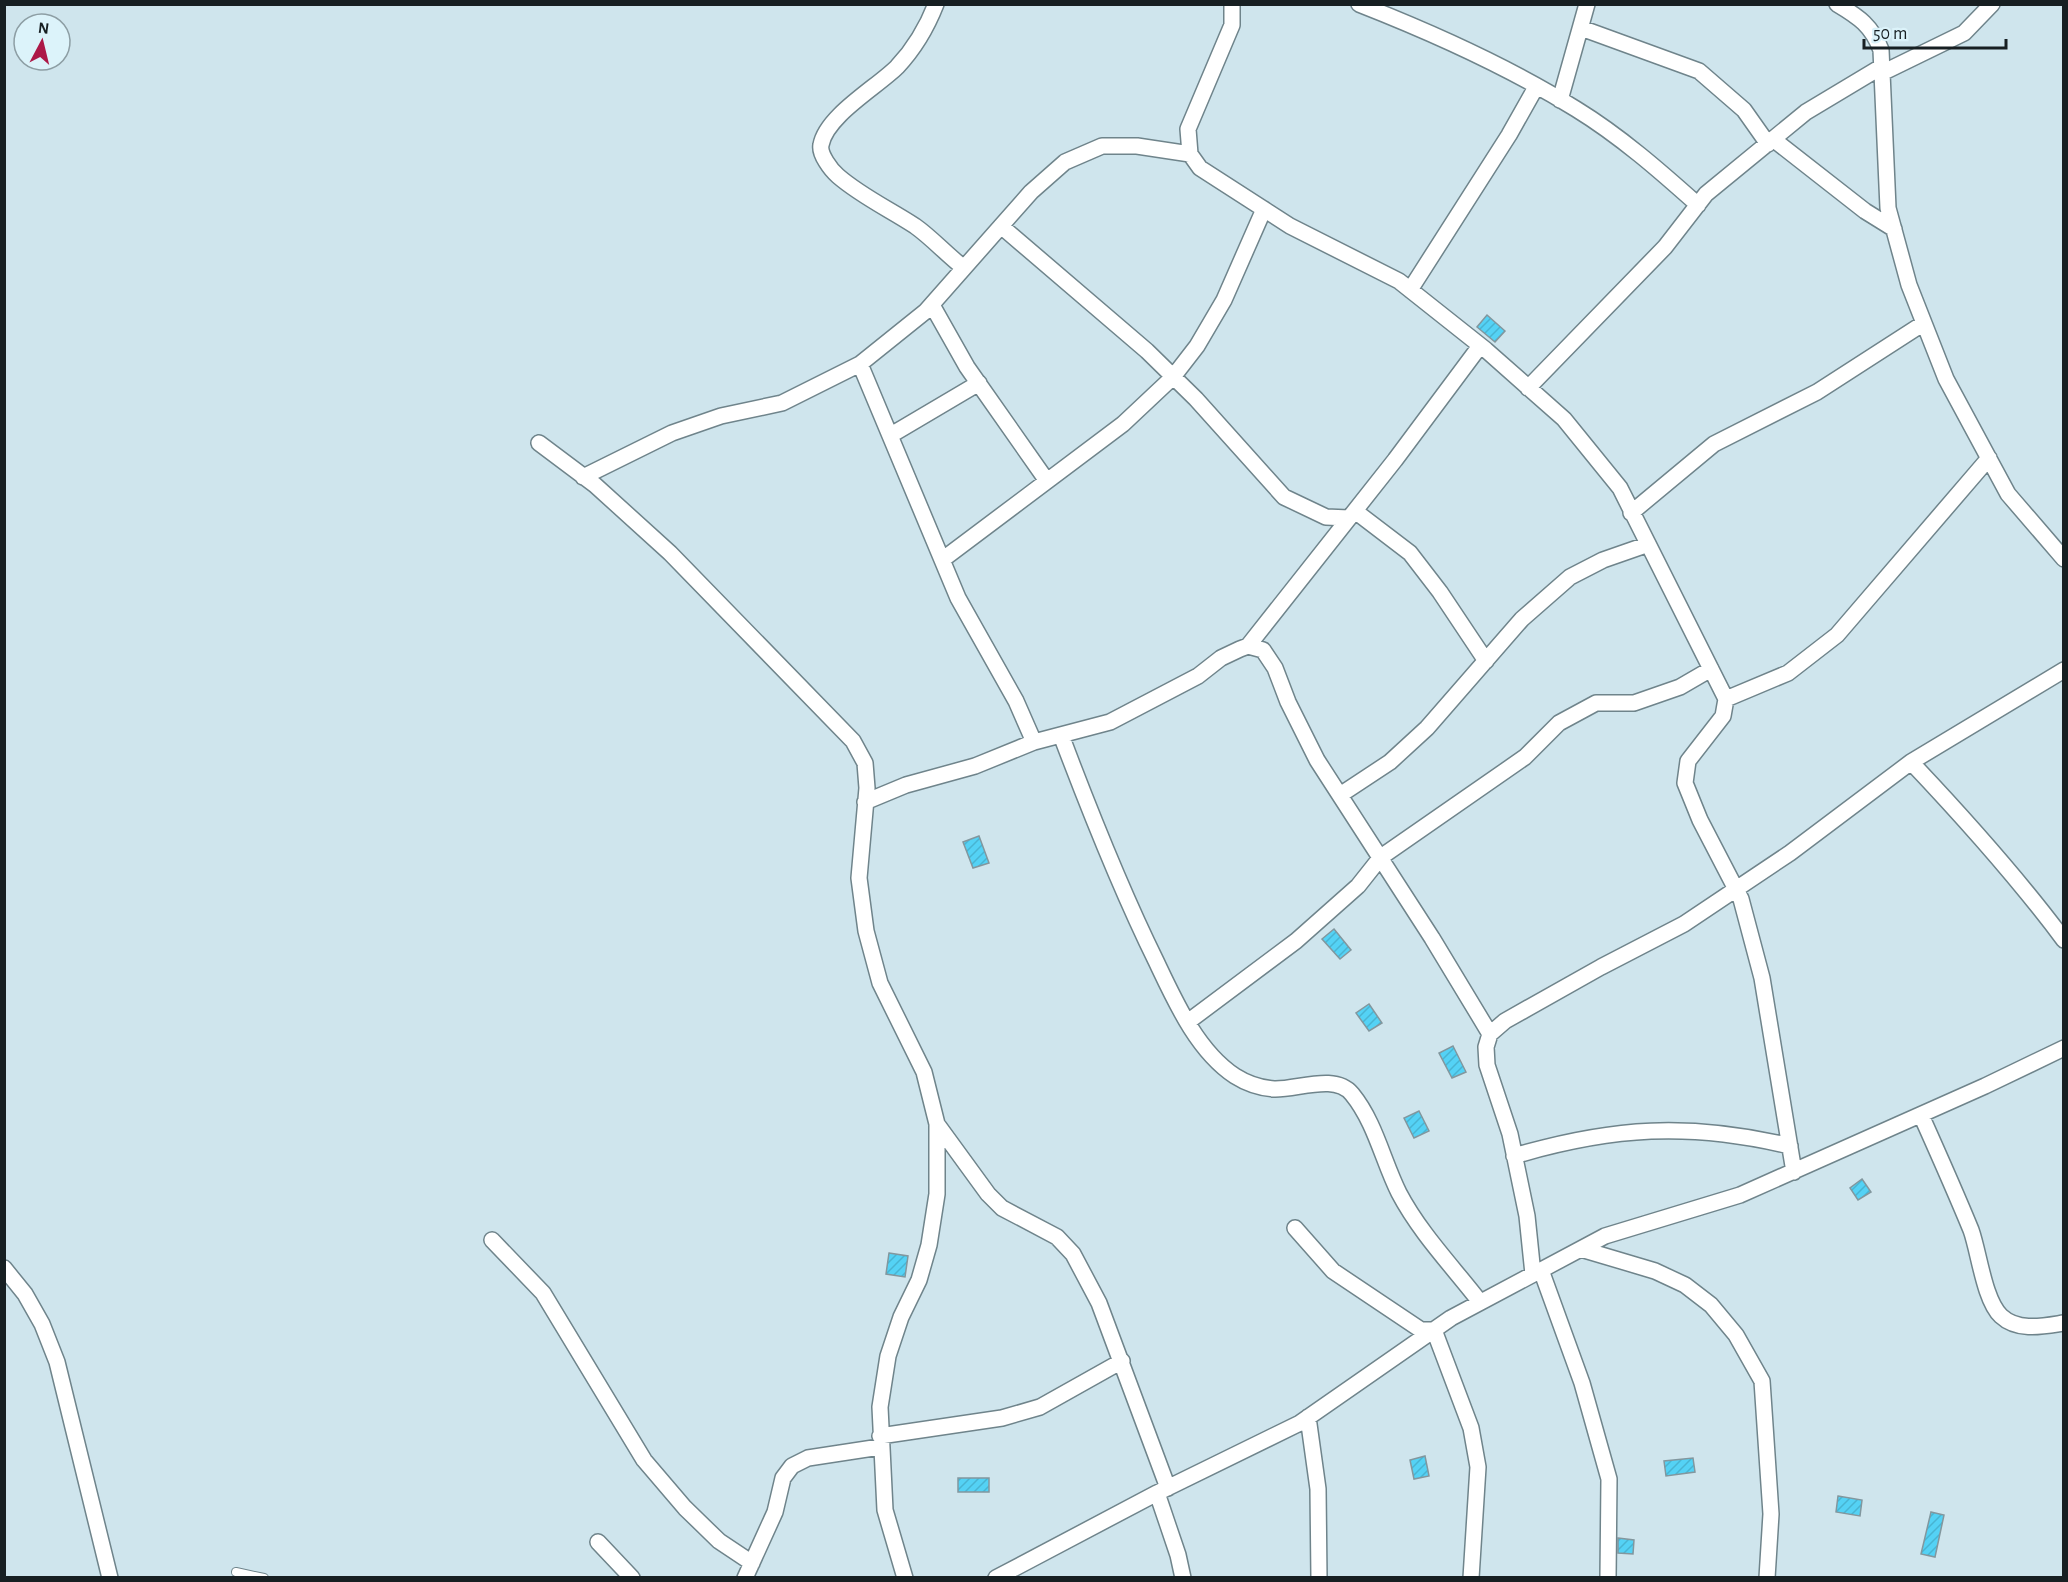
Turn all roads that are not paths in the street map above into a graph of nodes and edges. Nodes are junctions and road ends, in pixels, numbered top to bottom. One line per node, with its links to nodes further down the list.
1 (936, 4): 19 (street)
2 (1232, 4): 14 (street)
3 (1359, 4): 11 (street)
4 (1587, 4): 9 (street)
5 (1837, 4): 8 (street)
6 (1860, 4): 8 (street)
7 (1992, 4): 10 (street)
8 (1865, 21): 10 (street)
9 (1581, 28): 12 (street); 13 (street)
10 (1881, 70): 13 (street); 18 (street)
11 (1536, 87): 12 (street); 20 (street)
12 (1560, 100): 15 (street)
13 (1771, 142): 15 (street); 18 (street)
14 (1190, 154): 16 (street); 17 (street)
15 (1698, 205): 27 (street)
16 (1264, 209): 20 (street); 25 (street)
17 (1001, 226): 19 (street); 25 (street)
18 (1894, 229): 22 (street)
19 (964, 268): 21 (street)
20 (1410, 290): 23 (street)
21 (932, 305): 24 (street); 26 (street)
22 (1924, 323): 30 (street); 33 (street)
23 (1480, 346): 27 (street); 34 (street)
24 (860, 364): 28 (street); 31 (street)
25 (1173, 377): 32 (street); 34 (street)
26 (979, 383): 28 (street); 32 (street)
27 (1528, 388): 33 (street)
28 (891, 435): 37 (street)
29 (538, 443): 31 (street)
30 (1989, 458): 36 (street); 42 (street)
31 (583, 477): 47 (street)
32 (1047, 481): 37 (street)
33 (1631, 513): 35 (street)
34 (1352, 514): 38 (street); 39 (street)
35 (1646, 545): 39 (street); 40 (street)
36 (2064, 559)
37 (942, 560): 44 (street)
38 (1248, 646): 43 (street); 46 (street)
39 (1486, 661): 46 (street)
40 (1711, 669): 42 (street); 48 (street)
41 (2064, 670): 45 (street)
42 (1726, 699): 49 (street)
43 (1061, 735): 44 (street); 51 (street)
44 (1034, 742): 47 (street)
45 (1911, 762): 49 (street); 50 (street)
46 (1340, 795): 48 (street)
47 (865, 802): 55 (street)
48 (1380, 857): 51 (street); 52 (street)
49 (1736, 890): 52 (street); 56 (street)
50 (2064, 940)
51 (1189, 1021): 64 (street)
52 (1490, 1034): 57 (street)
53 (2064, 1048): 54 (street)
54 (1921, 1115): 58 (street); 65 (street)
55 (937, 1124): 67 (street); 69 (street)
56 (1790, 1146): 57 (street); 58 (street)
57 (1514, 1156): 63 (street)
58 (1794, 1172): 61 (street)
59 (1295, 1228): 66 (street)
60 (492, 1240): 72 (street)
61 (1581, 1249): 63 (street); 84 (street)
62 (4, 1268): 74 (street)
63 (1537, 1272): 64 (street); 83 (street)
64 (1480, 1302): 66 (street)
65 (2064, 1323)
66 (1434, 1330): 68 (street); 82 (street)
67 (1122, 1360): 69 (street); 70 (street)
68 (1308, 1417): 70 (street); 81 (street)
69 (880, 1442): 72 (street); 78 (street)
70 (1162, 1491): 79 (street); 80 (street)
71 (598, 1542): 76 (street)
72 (752, 1563): 77 (street)
73 (236, 1572): 75 (lane)
74 (110, 1578)
75 (264, 1578)
76 (633, 1578)
77 (745, 1578)
78 (905, 1578)
79 (996, 1578)
80 (1183, 1578)
81 (1319, 1578)
82 (1471, 1578)
83 (1608, 1578)
84 (1767, 1578)

